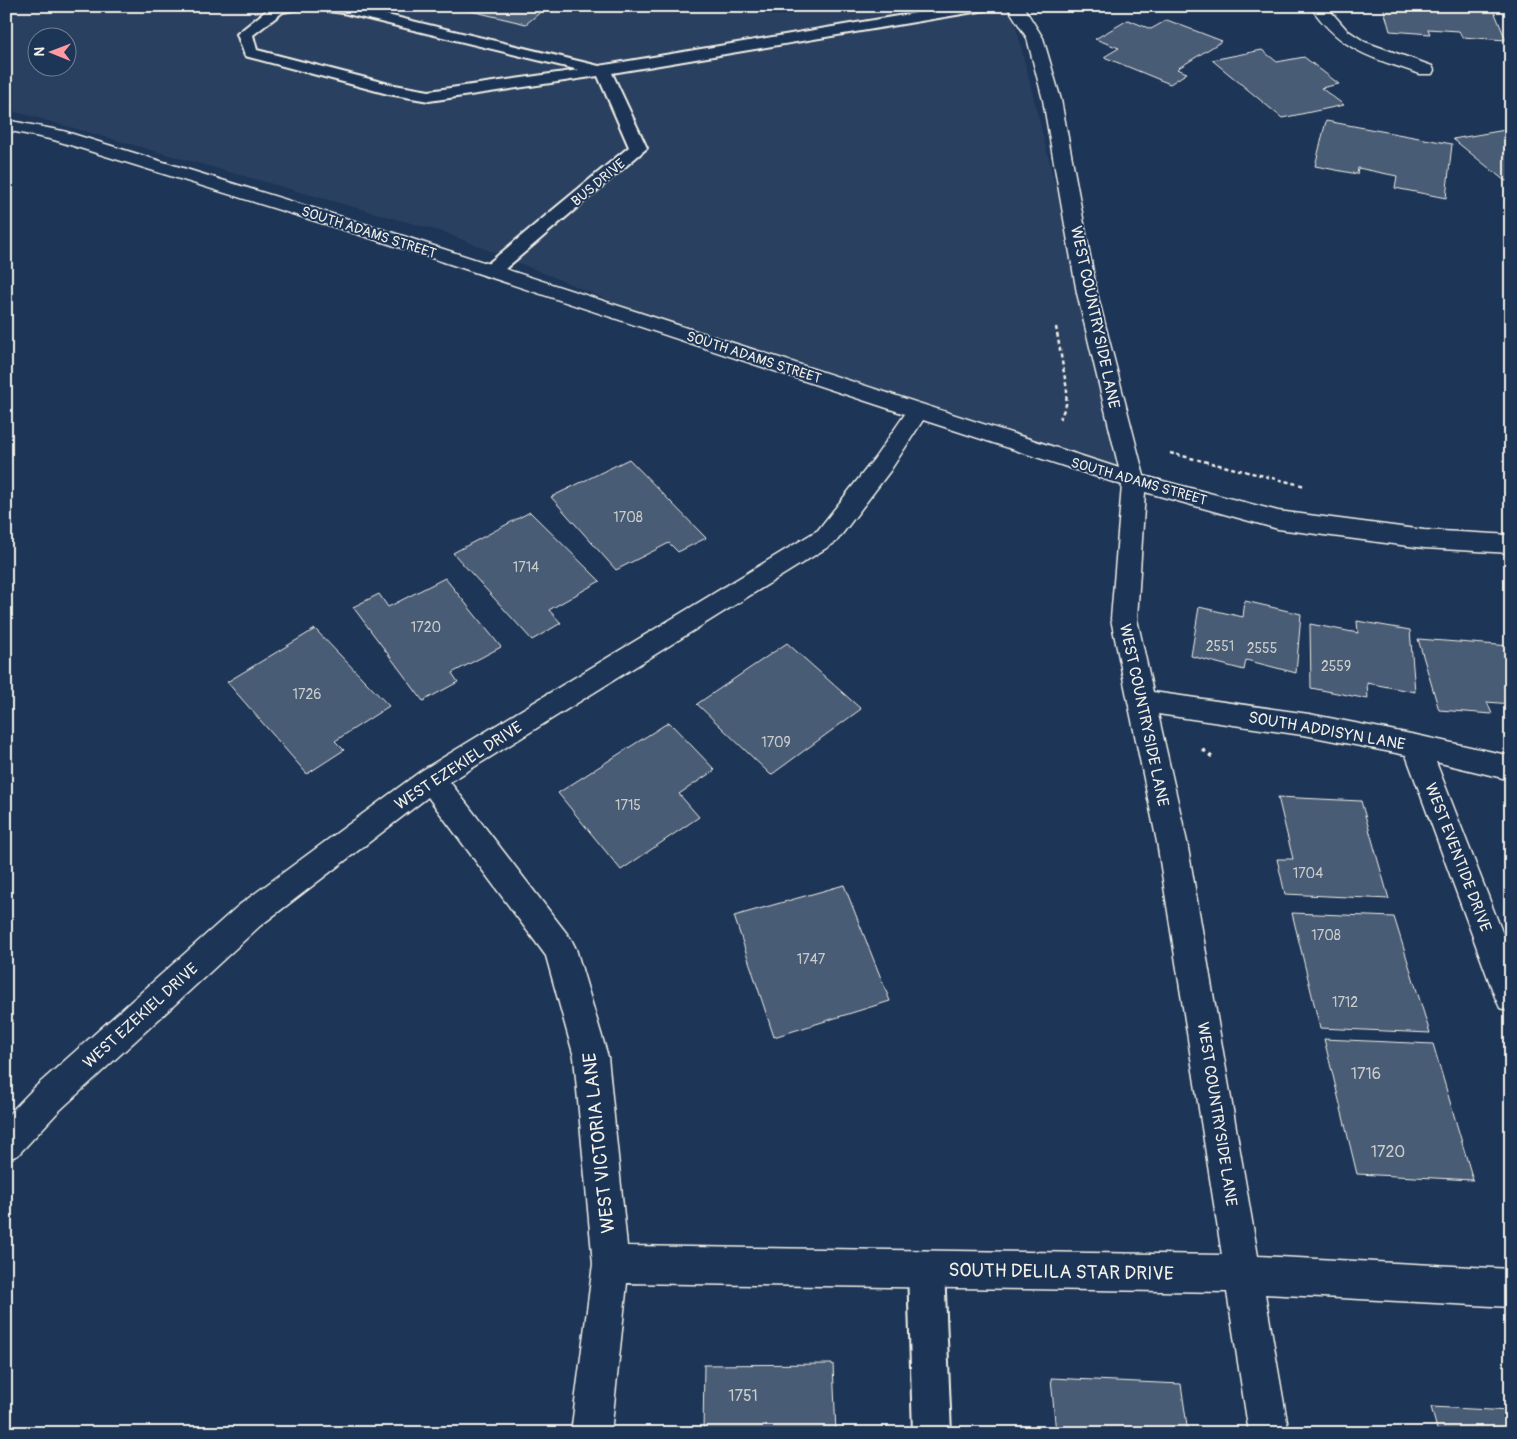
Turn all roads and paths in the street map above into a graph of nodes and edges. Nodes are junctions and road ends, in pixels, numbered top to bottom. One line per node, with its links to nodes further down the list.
1 (294, 6): 6 (lane)
2 (320, 6): 6 (lane)
3 (986, 6): 6 (lane)
4 (1016, 6): 12 (street, WEST COUNTRYSIDE LANE)
5 (1318, 6): 7 (street)
6 (603, 70): 9 (lane, BUS DRIVE)
7 (1426, 70)
8 (6, 124): 9 (street, SOUTH ADAMS STREET)
9 (492, 271): 10 (street, SOUTH ADAMS STREET)
10 (918, 411): 12 (street, SOUTH ADAMS STREET); 20 (street, WEST EZEKIEL DRIVE)
11 (1161, 451): 13 (path)
12 (1134, 481): 14 (street, SOUTH ADAMS STREET); 15 (street, WEST COUNTRYSIDE LANE)
13 (1314, 488)
14 (1511, 544)
15 (1142, 701): 16 (street, SOUTH ADDISYN LANE); 25 (street, WEST COUNTRYSIDE LANE)
16 (1416, 746): 19 (street, SOUTH ADDISYN LANE); 21 (street, WEST EVENTIDE DRIVE)
17 (1202, 749): 18 (path)
18 (1212, 757)
19 (1511, 768)
20 (432, 779): 22 (street, WEST EZEKIEL DRIVE); 23 (street, WEST VICTORIA LANE)
21 (1510, 990)
22 (6, 1143)
23 (611, 1264): 24 (street, SOUTH DELILA STAR DRIVE); 27 (street, WEST VICTORIA LANE)
24 (926, 1269): 25 (street, SOUTH DELILA STAR DRIVE); 28 (lane)
25 (1244, 1274): 26 (street, SOUTH DELILA STAR DRIVE); 29 (street, WEST COUNTRYSIDE LANE)
26 (1511, 1288)
27 (591, 1433)
28 (932, 1433)
29 (1269, 1433)

